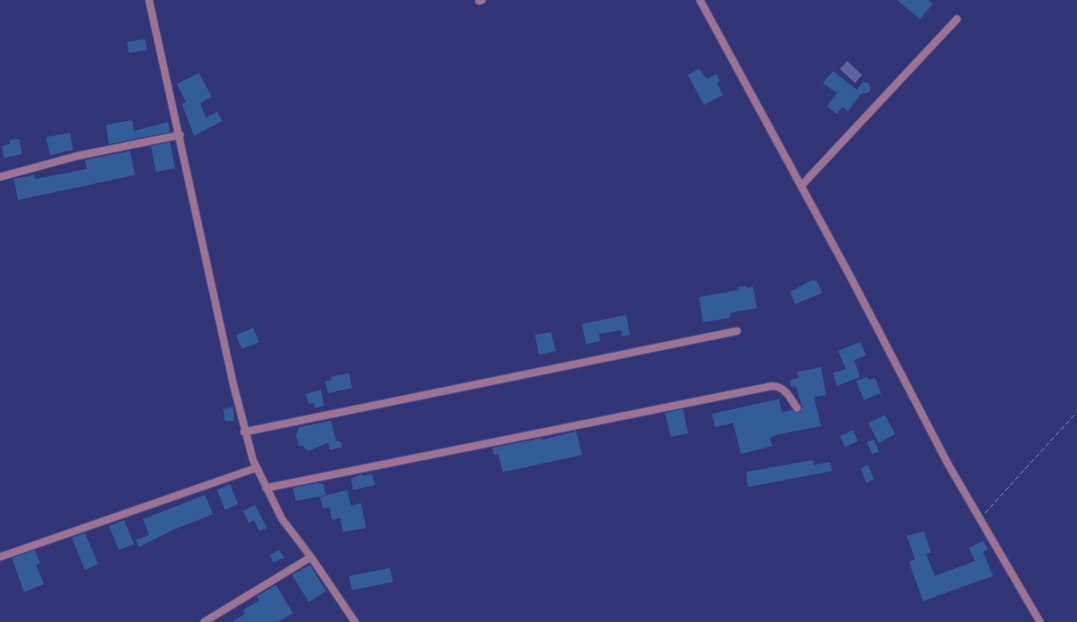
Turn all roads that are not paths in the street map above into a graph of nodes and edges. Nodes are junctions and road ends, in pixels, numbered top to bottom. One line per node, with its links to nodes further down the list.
1 (149, 0): 4 (street)
2 (700, 0): 6 (street)
3 (957, 19): 6 (street)
4 (180, 136): 5 (street); 9 (street)
5 (0, 177)
6 (801, 186): 16 (street)
7 (737, 331): 9 (street)
8 (797, 408): 11 (street)
9 (244, 432): 10 (street)
10 (256, 468): 11 (street); 13 (street)
11 (266, 488): 12 (street)
12 (311, 556): 14 (street); 15 (street)
13 (0, 557)
14 (204, 622)
15 (355, 622)
16 (1040, 622)

